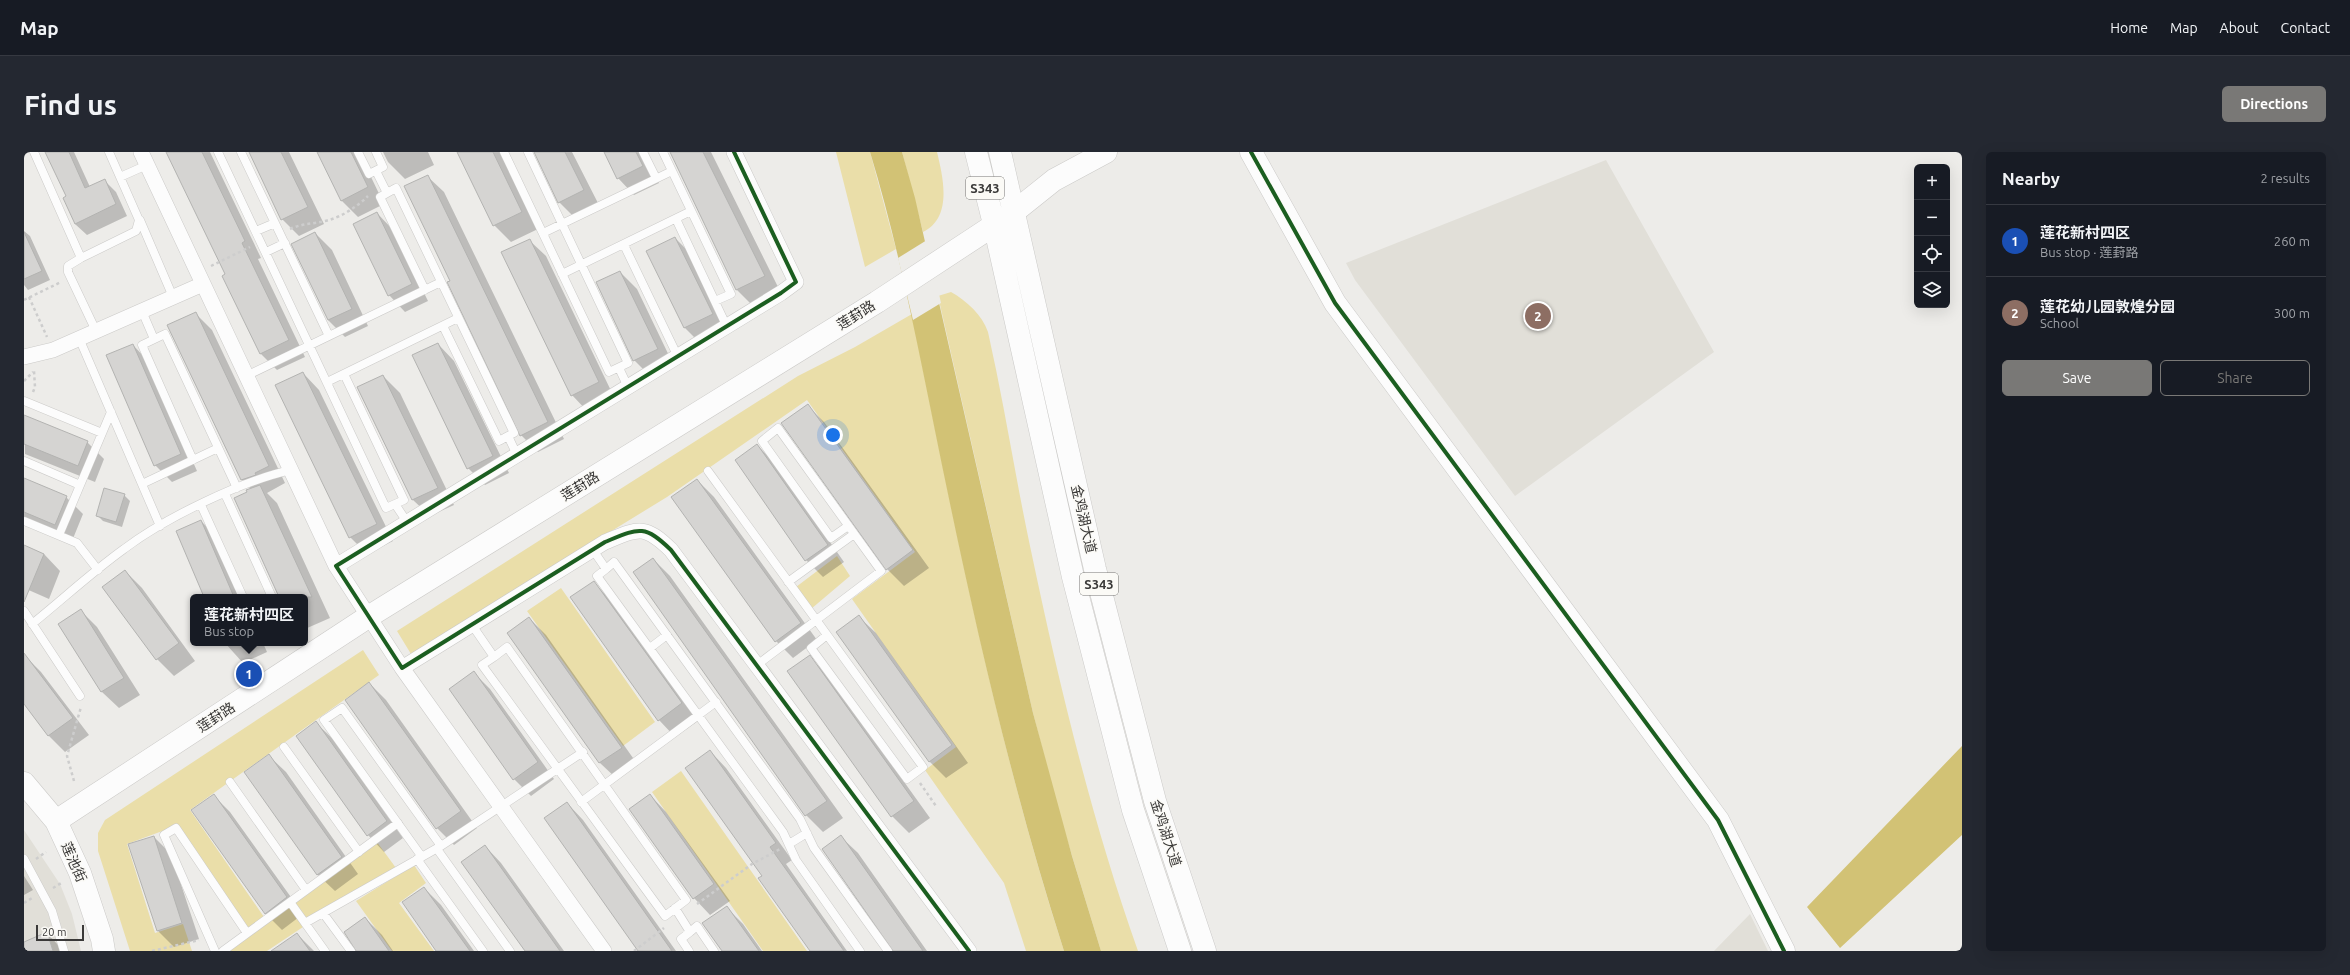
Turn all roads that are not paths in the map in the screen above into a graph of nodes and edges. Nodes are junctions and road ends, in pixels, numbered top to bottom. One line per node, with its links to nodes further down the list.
1 (34, 152): 34 (lane)
2 (109, 152): 19 (lane)
3 (218, 152): 29 (lane)
4 (241, 152): 26 (lane)
5 (358, 152): 18 (lane)
6 (376, 152): 18 (lane)
7 (504, 152): 30 (lane)
8 (528, 152): 27 (lane)
9 (643, 152): 20 (lane)
10 (663, 152): 17 (lane)
11 (734, 152): 45 (street)
12 (976, 152): 28 (main road, 金鸡湖大道 / S343)
13 (1000, 152): 23 (main road, 金鸡湖大道 / S343)
14 (1106, 152): 23 (main road, 莲葑路)
15 (1251, 152): 140 (main road)
16 (144, 159): 19 (lane); 37 (street)
17 (672, 170): 20 (lane); 22 (lane)
18 (376, 171): 21 (lane)
19 (120, 177): 25 (lane)
20 (656, 178): 27 (lane)
21 (387, 193): 38 (lane); 39 (lane)
22 (691, 211): 24 (lane); 41 (lane)
23 (1014, 212): 28 (main road, 莲葑路); 139 (main road, 金鸡湖大道 / S343)
24 (676, 219): 32 (lane); 41 (lane)
25 (139, 220): 34 (lane); 40 (lane)
26 (275, 223): 29 (lane); 31 (lane)
27 (562, 224): 30 (lane); 35 (lane)
28 (994, 224): 88 (main road, 莲葑路); 138 (main road, 金鸡湖大道 / S343)
29 (256, 232): 33 (lane)
30 (542, 233): 36 (lane)
31 (285, 243): 33 (lane); 47 (lane)
32 (624, 244): 35 (lane); 52 (lane)
33 (266, 252): 50 (lane)
34 (81, 258): 46 (lane)
35 (582, 265): 36 (lane); 53 (lane)
36 (562, 274): 53 (lane)
37 (200, 278): 40 (street); 55 (street)
38 (441, 282): 39 (lane); 43 (lane)
39 (425, 290): 47 (lane)
40 (173, 297): 42 (street)
41 (715, 301): 45 (lane)
42 (142, 311): 46 (street); 49 (lane)
43 (458, 318): 44 (lane); 61 (lane)
44 (443, 326): 54 (lane); 61 (lane)
45 (727, 327): 52 (street)
46 (96, 331): 48 (street)
47 (329, 336): 50 (lane)
48 (79, 338): 51 (street); 59 (lane)
49 (154, 339): 62 (lane); 64 (lane)
50 (310, 346): 55 (lane); 56 (lane)
51 (24, 357)
52 (678, 357): 57 (street)
53 (619, 368): 57 (lane)
54 (344, 374): 56 (lane); 72 (lane)
55 (246, 376): 66 (street)
56 (327, 382): 72 (lane)
57 (628, 387): 63 (street)
58 (25, 401): 60 (lane)
59 (111, 412): 60 (lane); 68 (lane)
60 (102, 433): 69 (lane)
61 (508, 436): 63 (lane)
62 (218, 448): 64 (lane); 70 (lane)
63 (517, 455): 75 (street)
64 (194, 460): 68 (lane)
65 (24, 461): 69 (lane)
66 (291, 470): 70 (lane); 81 (street)
67 (708, 471): 84 (lane)
68 (142, 484): 76 (lane)
69 (80, 485): 78 (lane)
70 (237, 488): 71 (lane)
71 (225, 494): 73 (lane); 86 (lane)
72 (395, 504): 75 (lane)
73 (201, 505): 76 (lane); 85 (lane)
74 (24, 521): 78 (lane)
75 (406, 522): 81 (street)
76 (160, 526): 83 (lane)
77 (848, 526): 77 (lane); 79 (lane)
78 (59, 534): 83 (lane)
79 (854, 534): 84 (lane); 89 (lane)
80 (593, 550): 82 (lane); 91 (street); 96 (street)
81 (336, 566): 88 (street)
82 (606, 569): 92 (lane); 94 (lane)
83 (98, 570): 90 (lane)
84 (788, 582): 89 (lane)
85 (242, 594)
86 (271, 594)
87 (24, 611): 90 (lane)
88 (368, 617): 97 (street); 109 (main road, 莲葑路)
89 (816, 620): 93 (lane); 96 (lane)
90 (32, 624): 98 (lane)
91 (472, 625): 95 (lane); 97 (street)
92 (667, 635): 94 (lane); 99 (lane)
93 (827, 636): 93 (lane)
94 (650, 648): 100 (lane)
95 (494, 657): 102 (lane); 103 (lane)
96 (757, 665): 137 (street)
97 (402, 668): 108 (street)
98 (80, 696)
99 (716, 702): 100 (lane); 111 (lane)
100 (698, 715): 106 (lane); 112 (lane)
101 (284, 747): 114 (lane)
102 (583, 752): 103 (lane); 106 (lane)
103 (558, 770): 107 (lane); 108 (lane)
104 (230, 782): 117 (lane)
105 (24, 783): 109 (main road, 莲池街)
106 (605, 784): 107 (lane); 119 (lane)
107 (582, 802): 119 (lane)
108 (502, 808): 113 (lane); 132 (street)
109 (56, 822): 125 (main road, 莲池街)
110 (398, 823): 113 (lane); 114 (lane); 116 (lane)
111 (807, 833): 112 (lane); 136 (lane)
112 (789, 844): 135 (lane)
113 (439, 848): 116 (lane); 131 (lane)
114 (359, 852): 117 (lane)
115 (24, 858): 124 (lane)
116 (420, 858): 120 (lane); 130 (lane)
117 (306, 890): 118 (lane)
118 (290, 902): 121 (lane); 123 (lane)
119 (675, 908): 122 (lane)
120 (323, 913): 121 (lane); 129 (lane)
121 (305, 923): 128 (lane)
122 (690, 932): 133 (lane); 134 (lane)
123 (247, 933): 126 (lane); 127 (lane)
124 (64, 951)
125 (104, 951)
126 (215, 951)
127 (223, 951)
128 (325, 951)
129 (350, 951)
130 (483, 951)
131 (510, 951)
132 (604, 951)
133 (689, 951)
134 (714, 951)
135 (860, 951)
136 (887, 951)
137 (969, 951)
138 (1180, 951)
139 (1205, 951)
140 (1784, 951)

